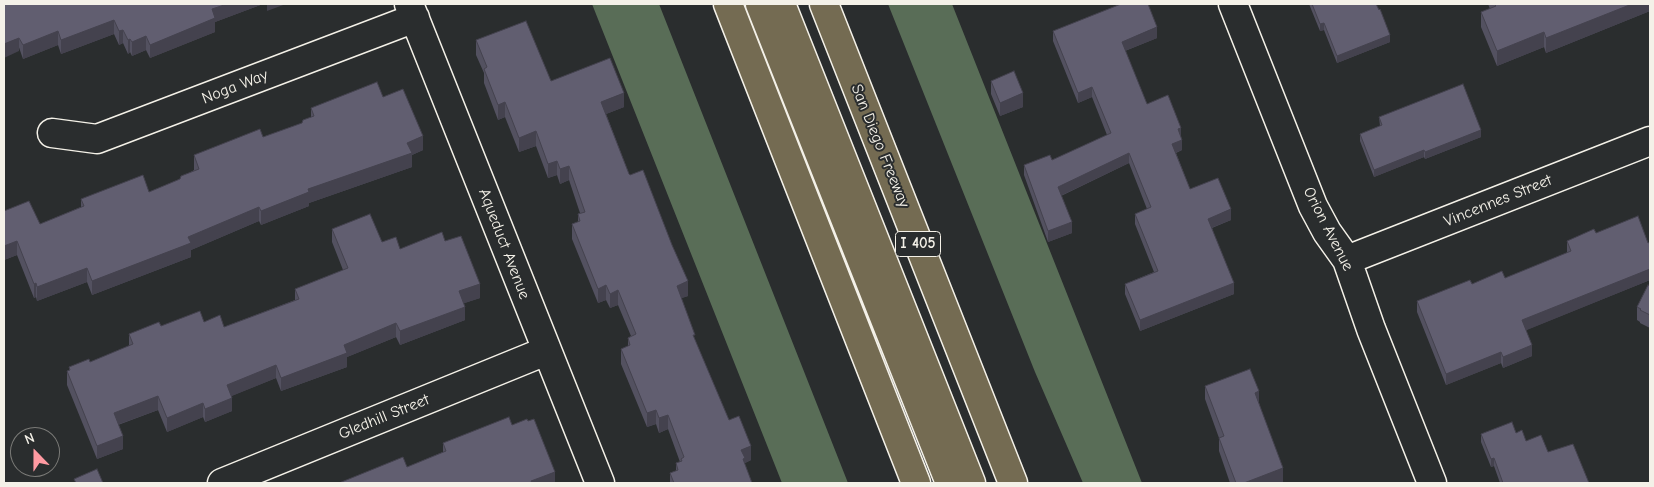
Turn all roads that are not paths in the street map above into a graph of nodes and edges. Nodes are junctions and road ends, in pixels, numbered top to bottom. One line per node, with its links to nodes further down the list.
1 (728, 4): 13 (highway)
2 (760, 4): 14 (highway)
3 (781, 4): 15 (highway)
4 (824, 4): 16 (highway, San Diego Freeway / I 405)
5 (1233, 4): 9 (street, Orion Avenue)
6 (412, 11): 7 (street, Noga Way); 10 (street, Aqueduct Avenue)
7 (52, 133)
8 (1650, 141): 9 (street, Vincennes Street)
9 (1346, 260): 17 (street, Orion Avenue)
10 (546, 351): 11 (street, Gledhill Street); 12 (street, Aqueduct Avenue)
11 (222, 483)
12 (600, 483)
13 (916, 483)
14 (950, 483)
15 (971, 483)
16 (1013, 483)
17 (1432, 483)

